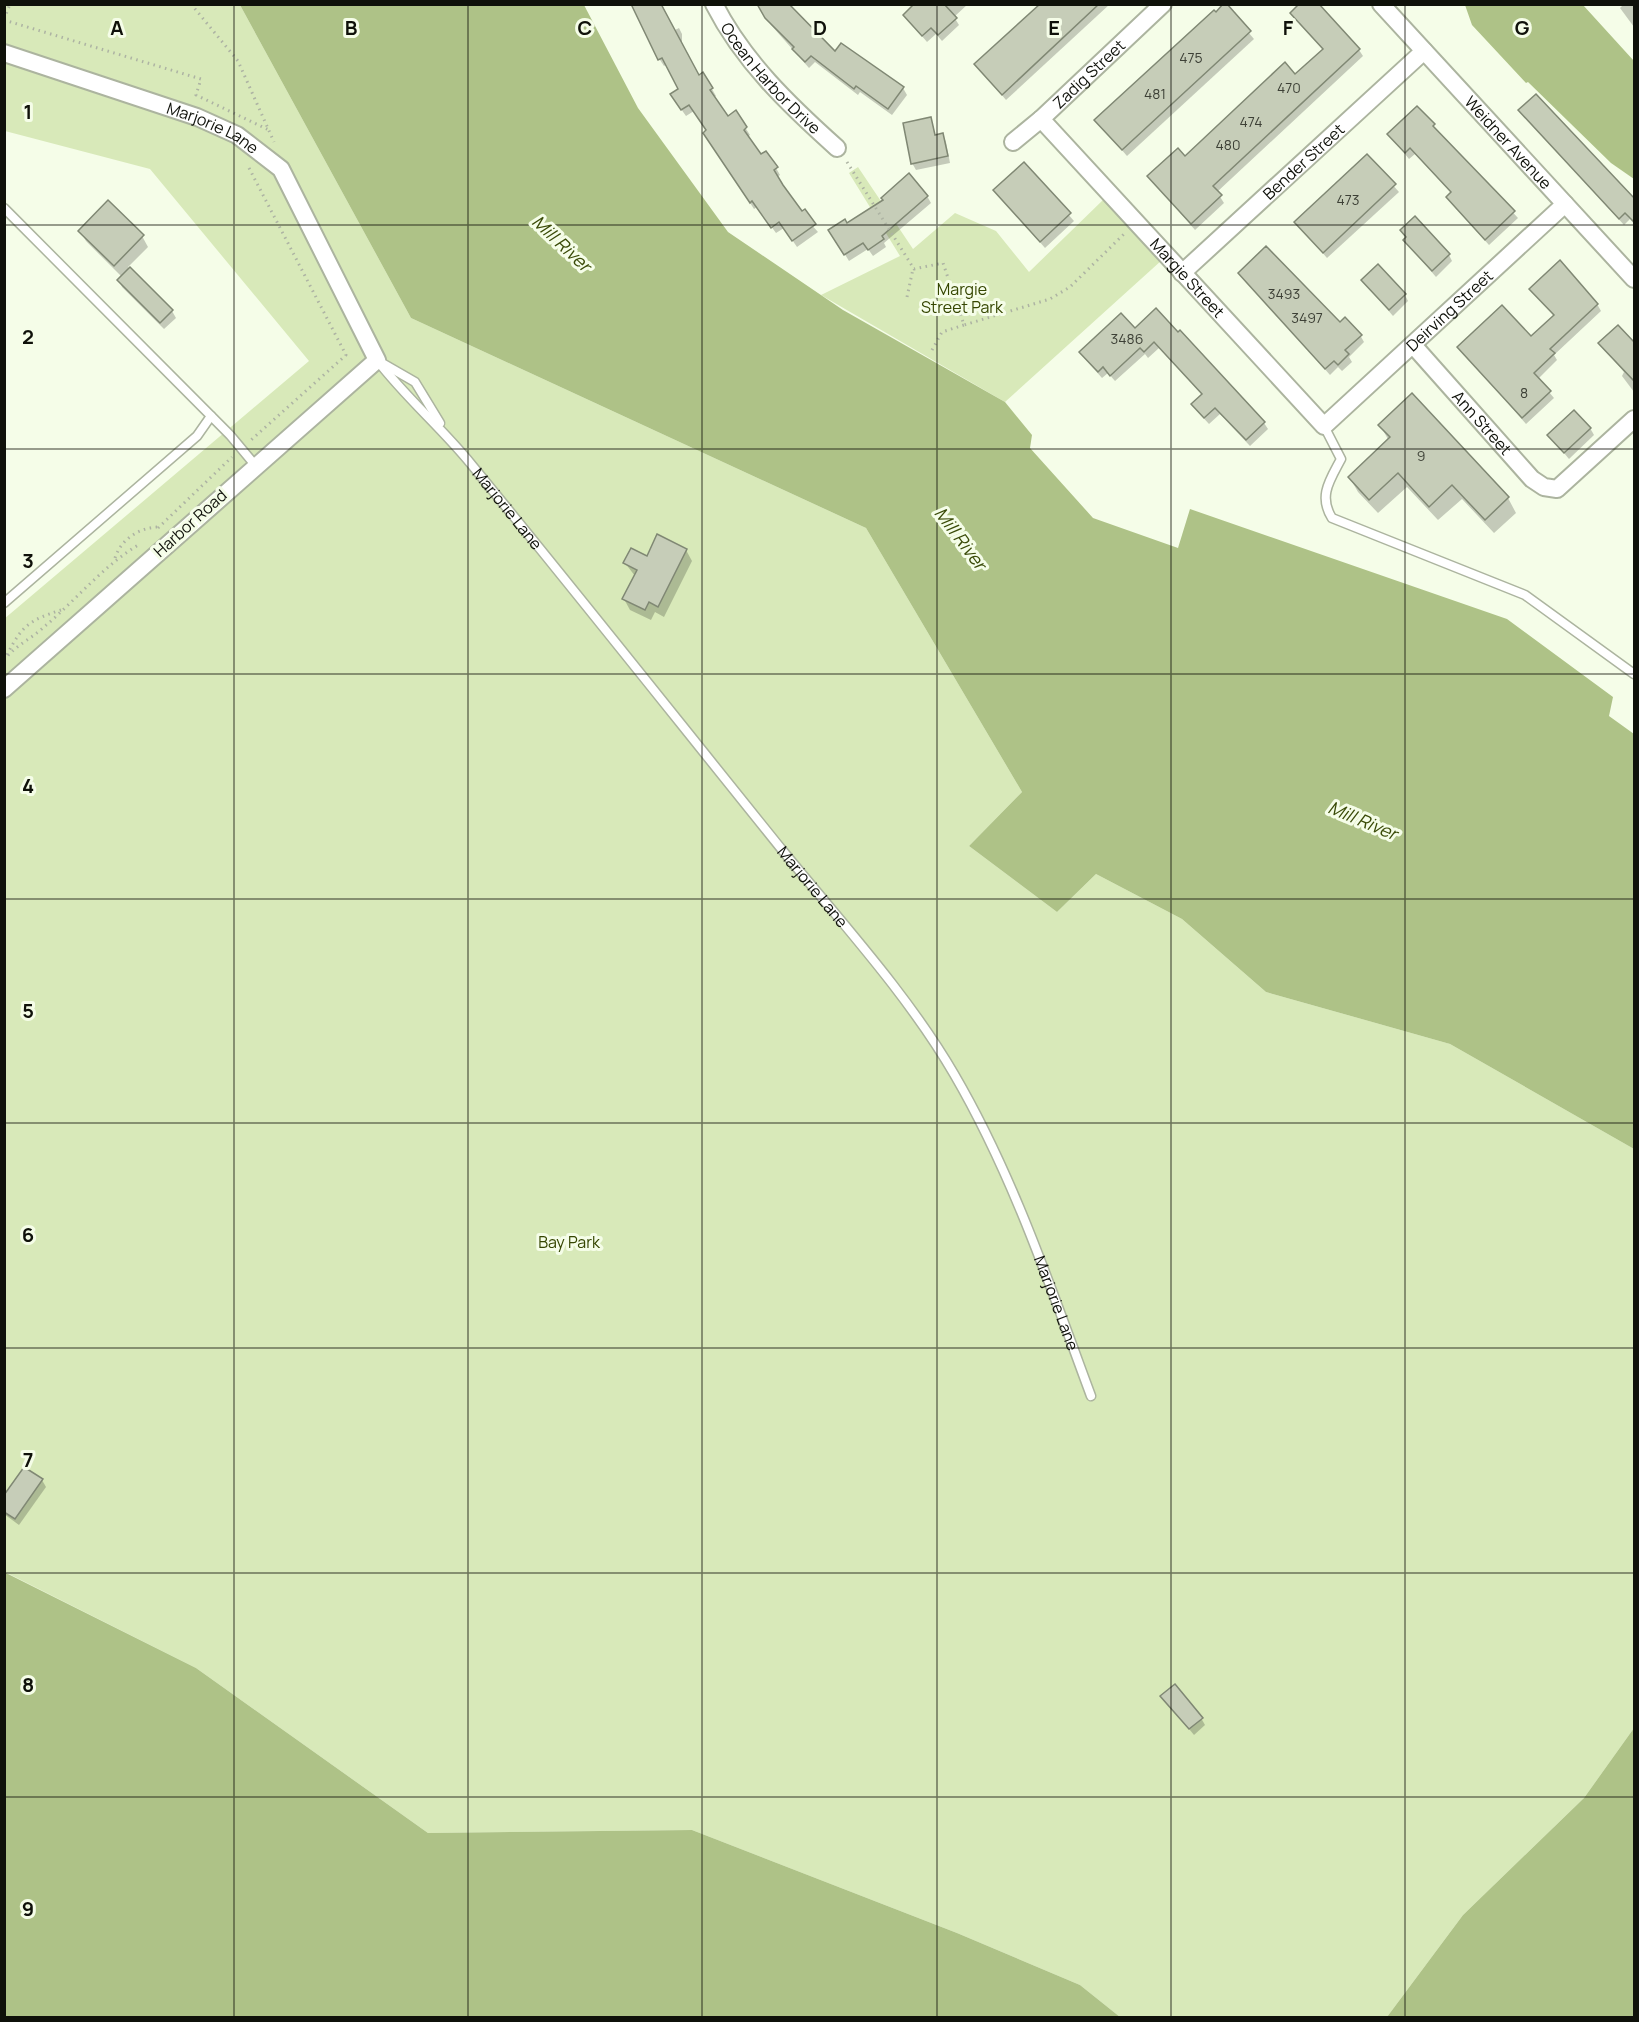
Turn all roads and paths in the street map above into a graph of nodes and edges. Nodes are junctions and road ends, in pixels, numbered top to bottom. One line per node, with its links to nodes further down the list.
1 (10, 4): 6 (path)
2 (191, 4): 11 (path)
3 (714, 4): 14 (street, Ocean Harbor Drive)
4 (1163, 4): 10 (street, Zadig Street)
5 (1380, 4): 7 (street, Weidner Avenue)
6 (4, 19): 9 (path)
7 (1424, 51): 17 (street, Weidner Avenue); 21 (street, Bender Street)
8 (4, 53): 12 (street, Marjorie Lane)
9 (240, 115): 11 (path); 12 (path)
10 (1041, 119): 13 (street, Zadig Street); 19 (street, Margie Street)
11 (271, 131): 16 (path)
12 (237, 135): 16 (street, Marjorie Lane)
13 (1013, 141)
14 (837, 148): 20 (path)
15 (249, 167): 32 (path)
16 (281, 170): 27 (street, Marjorie Lane)
17 (1565, 204): 22 (street, Weidner Avenue); 25 (street, Deirving Street)
18 (4, 208): 28 (lane)
19 (1136, 222): 21 (street, Margie Street); 24 (path)
20 (914, 269): 23 (path); 24 (path)
21 (1182, 273): 30 (street, Margie Street)
22 (1635, 279)
23 (907, 297)
24 (964, 325): 26 (path)
25 (1413, 345): 29 (street, Ann Street); 30 (street, Deirving Street)
26 (932, 350)
27 (377, 360): 31 (lane, Marjorie Lane); 31 (lane, Marjorie Lane); 34 (street, Harbor Road)
28 (211, 416): 34 (lane); 39 (lane)
29 (1635, 419)
30 (1329, 422): 42 (lane)
31 (445, 432): 44 (lane, Marjorie Lane)
32 (251, 440)
33 (232, 457): 35 (path)
34 (255, 465): 43 (street, Harbor Road)
35 (159, 527): 36 (path); 38 (path)
36 (153, 534)
37 (147, 539): 38 (path)
38 (115, 560): 40 (path)
39 (4, 603)
40 (62, 609): 41 (path); 41 (path)
41 (4, 659)
42 (1635, 674)
43 (4, 689)
44 (1091, 1396)

